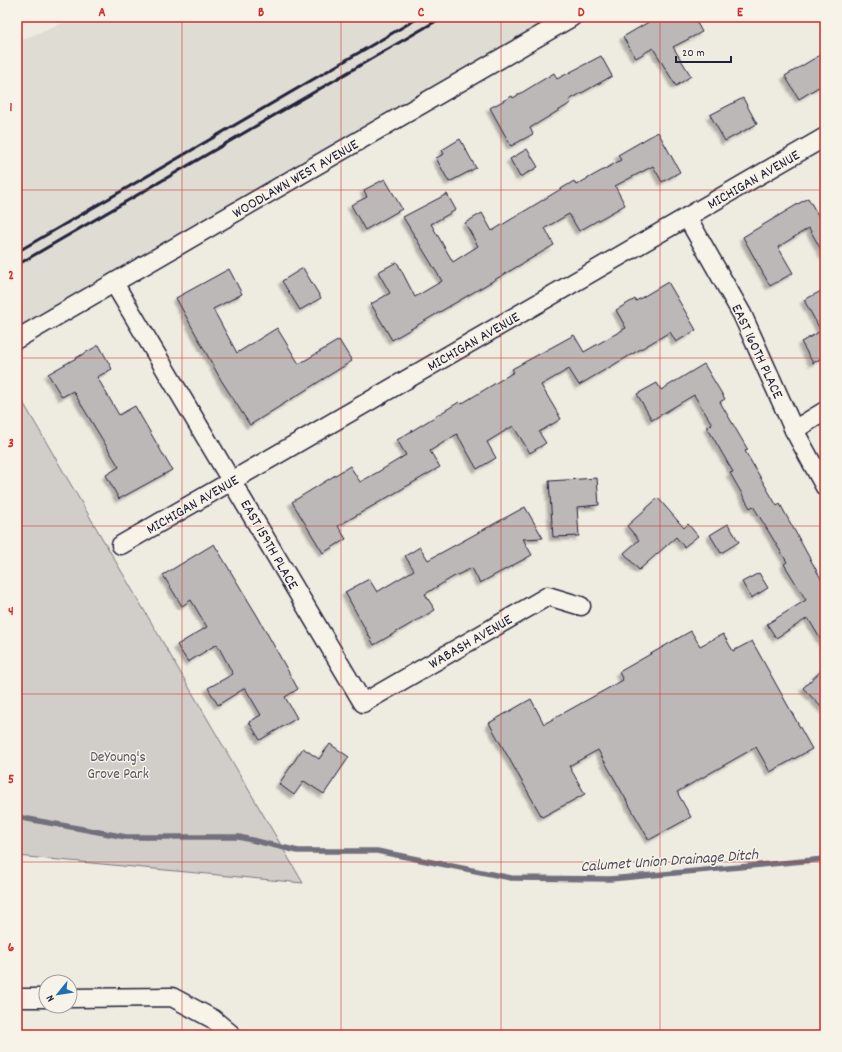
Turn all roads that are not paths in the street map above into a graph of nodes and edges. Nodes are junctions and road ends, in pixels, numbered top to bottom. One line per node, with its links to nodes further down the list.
1 (572, 17): 4 (street, WOODLAWN WEST AVENUE)
2 (825, 137): 3 (street, MICHIGAN AVENUE)
3 (687, 217): 7 (street, EAST 160TH PLACE); 8 (street, MICHIGAN AVENUE)
4 (114, 283): 5 (street, WOODLAWN WEST AVENUE); 8 (street, EAST 159TH PLACE)
5 (17, 339)
6 (825, 411): 7 (street)
7 (794, 430): 9 (street, EAST 160TH PLACE)
8 (232, 480): 10 (street, MICHIGAN AVENUE); 12 (street, EAST 159TH PLACE)
9 (825, 487)
10 (121, 545)
11 (581, 606): 12 (street, WABASH AVENUE)
12 (363, 703)
13 (17, 998): 14 (street)
14 (38, 998)
15 (78, 998): 16 (street)
16 (232, 1035)

